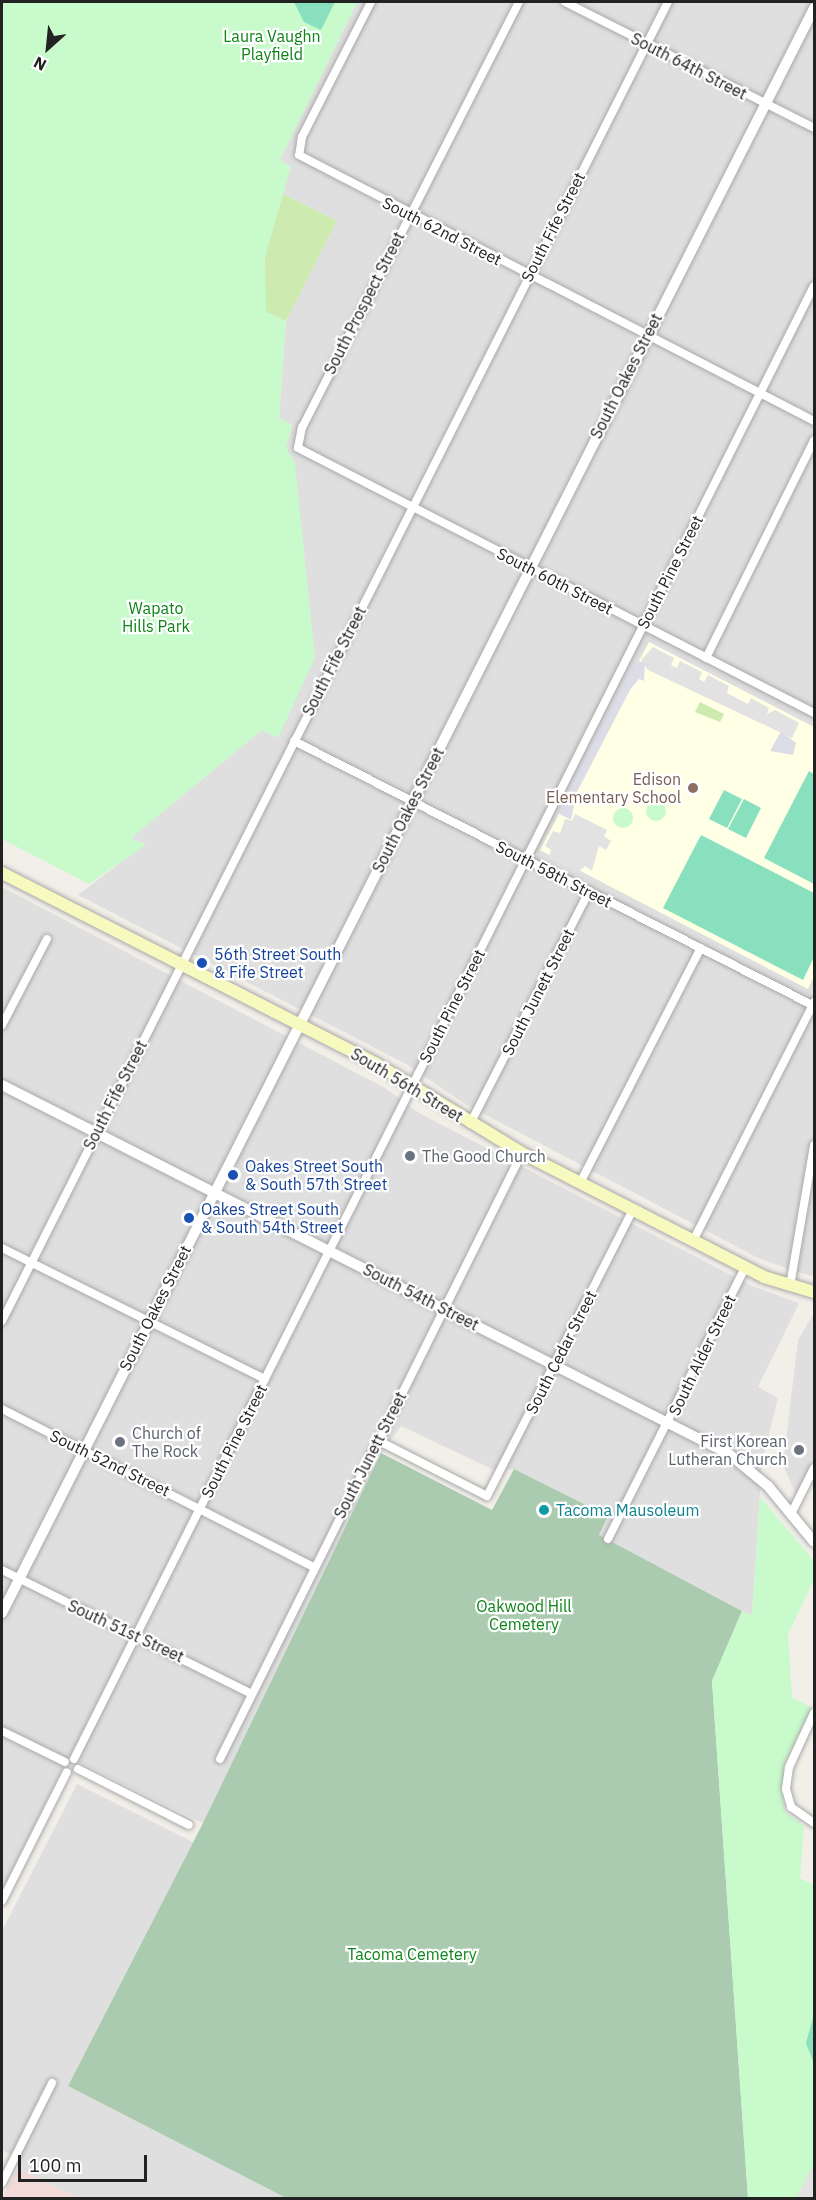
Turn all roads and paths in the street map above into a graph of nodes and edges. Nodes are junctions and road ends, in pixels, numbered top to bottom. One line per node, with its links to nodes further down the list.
1 (371, 2): 9 (street, South 62nd Street)
2 (519, 2): 9 (street, South Prospect Street)
3 (565, 2): 6 (street, South 64th Street)
4 (668, 2): 6 (street, South Fife Street)
5 (814, 8): 7 (street, South Oakes Street)
6 (646, 43): 7 (street, South 64th Street); 10 (street, South Fife Street)
7 (765, 105): 8 (street, South 64th Street); 12 (street, South Oakes Street)
8 (814, 128)
9 (410, 214): 10 (street, South 62nd Street); 16 (street, South Prospect Street)
10 (529, 275): 12 (street, South 62nd Street); 17 (street, South Fife Street)
11 (814, 286): 13 (street, South Pine Street)
12 (646, 335): 13 (street, South 62nd Street); 18 (street, South Oakes Street)
13 (759, 393): 14 (street, South 62nd Street); 19 (street, South Pine Street)
14 (814, 421)
15 (814, 440): 20 (street)
16 (297, 446): 17 (street, South 60th Street)
17 (412, 507): 18 (street, South 60th Street); 22 (street, South Fife Street)
18 (530, 568): 19 (street, South 60th Street); 23 (street, South Oakes Street)
19 (643, 626): 20 (street, South 60th Street); 24 (street, South Pine Street)
20 (706, 658): 21 (street, South 60th Street)
21 (814, 713)
22 (294, 741): 23 (street, South 58th Street); 29 (street, South Fife Street)
23 (412, 801): 24 (street, South 58th Street); 32 (street, South Oakes Street)
24 (526, 859): 26 (street, South 58th Street); 33 (street, South Pine Street)
25 (2, 873): 29 (main road, South 56th Street)
26 (589, 891): 28 (street, South 58th Street); 35 (street, South Junett Street)
27 (46, 939): 31 (street)
28 (701, 948): 30 (street, South 58th Street); 39 (street)
29 (181, 964): 32 (main road, South 56th Street); 36 (street, South Fife Street)
30 (814, 1004): 42 (street)
31 (2, 1025)
32 (299, 1025): 33 (main road, South 56th Street); 40 (street, South Oakes Street)
33 (412, 1085): 35 (main road, South 56th Street); 44 (street, South Pine Street)
34 (2, 1086): 36 (street, South 54th Street)
35 (470, 1124): 38 (main road, South 56th Street)
36 (96, 1133): 40 (street, South 54th Street); 45 (street, South Fife Street)
37 (814, 1146): 47 (street)
38 (522, 1153): 39 (main road, South 56th Street); 49 (street, South Junett Street)
39 (580, 1181): 41 (main road, South 56th Street)
40 (214, 1192): 44 (street, South 54th Street); 51 (street, South Oakes Street)
41 (634, 1208): 42 (main road, South 56th Street); 52 (street, South Cedar Street)
42 (694, 1239): 46 (main road, South 56th Street)
43 (2, 1248): 45 (street)
44 (330, 1250): 49 (street, South 54th Street); 53 (street, South Pine Street)
45 (31, 1262): 50 (street, South Fife Street); 51 (street)
46 (745, 1268): 47 (main road, South 56th Street); 55 (street, South Alder Street)
47 (790, 1286): 48 (main road, South 56th Street)
48 (814, 1292)
49 (444, 1308): 52 (street, South 54th Street); 56 (street, South Junett Street)
50 (2, 1321)
51 (148, 1321): 53 (street); 57 (street, South Oakes Street)
52 (555, 1365): 55 (street, South 54th Street); 56 (street, South Cedar Street)
53 (265, 1379): 59 (street, South Pine Street)
54 (2, 1409): 57 (street, South 52nd Street)
55 (669, 1423): 60 (street, South 54th Street); 61 (street, South Alder Street)
56 (377, 1440): 63 (street, South Junett Street)
57 (84, 1450): 59 (street, South 52nd Street); 65 (street, South Oakes Street)
58 (814, 1468): 60 (street)
59 (201, 1508): 63 (street, South 52nd Street); 67 (street, South Pine Street)
60 (791, 1514): 62 (street, South 54th Street)
61 (608, 1539)
62 (814, 1542)
63 (313, 1567): 68 (street, South Junett Street)
64 (2, 1570): 65 (street, South 51st Street)
65 (19, 1579): 66 (street, South Oakes Street); 67 (street, South 51st Street)
66 (2, 1613)
67 (135, 1637): 68 (street, South 51st Street); 72 (street, South Pine Street)
68 (250, 1693): 71 (street, South Junett Street)
69 (814, 1713): 75 (street)
70 (2, 1731): 72 (street)
71 (220, 1759)
72 (69, 1760): 73 (street); 74 (street)
73 (78, 1769): 74 (street); 76 (street)
74 (67, 1772): 77 (street)
75 (814, 1823)
76 (189, 1825)
77 (3, 1896)
78 (52, 2082): 79 (street)
79 (2, 2183)

